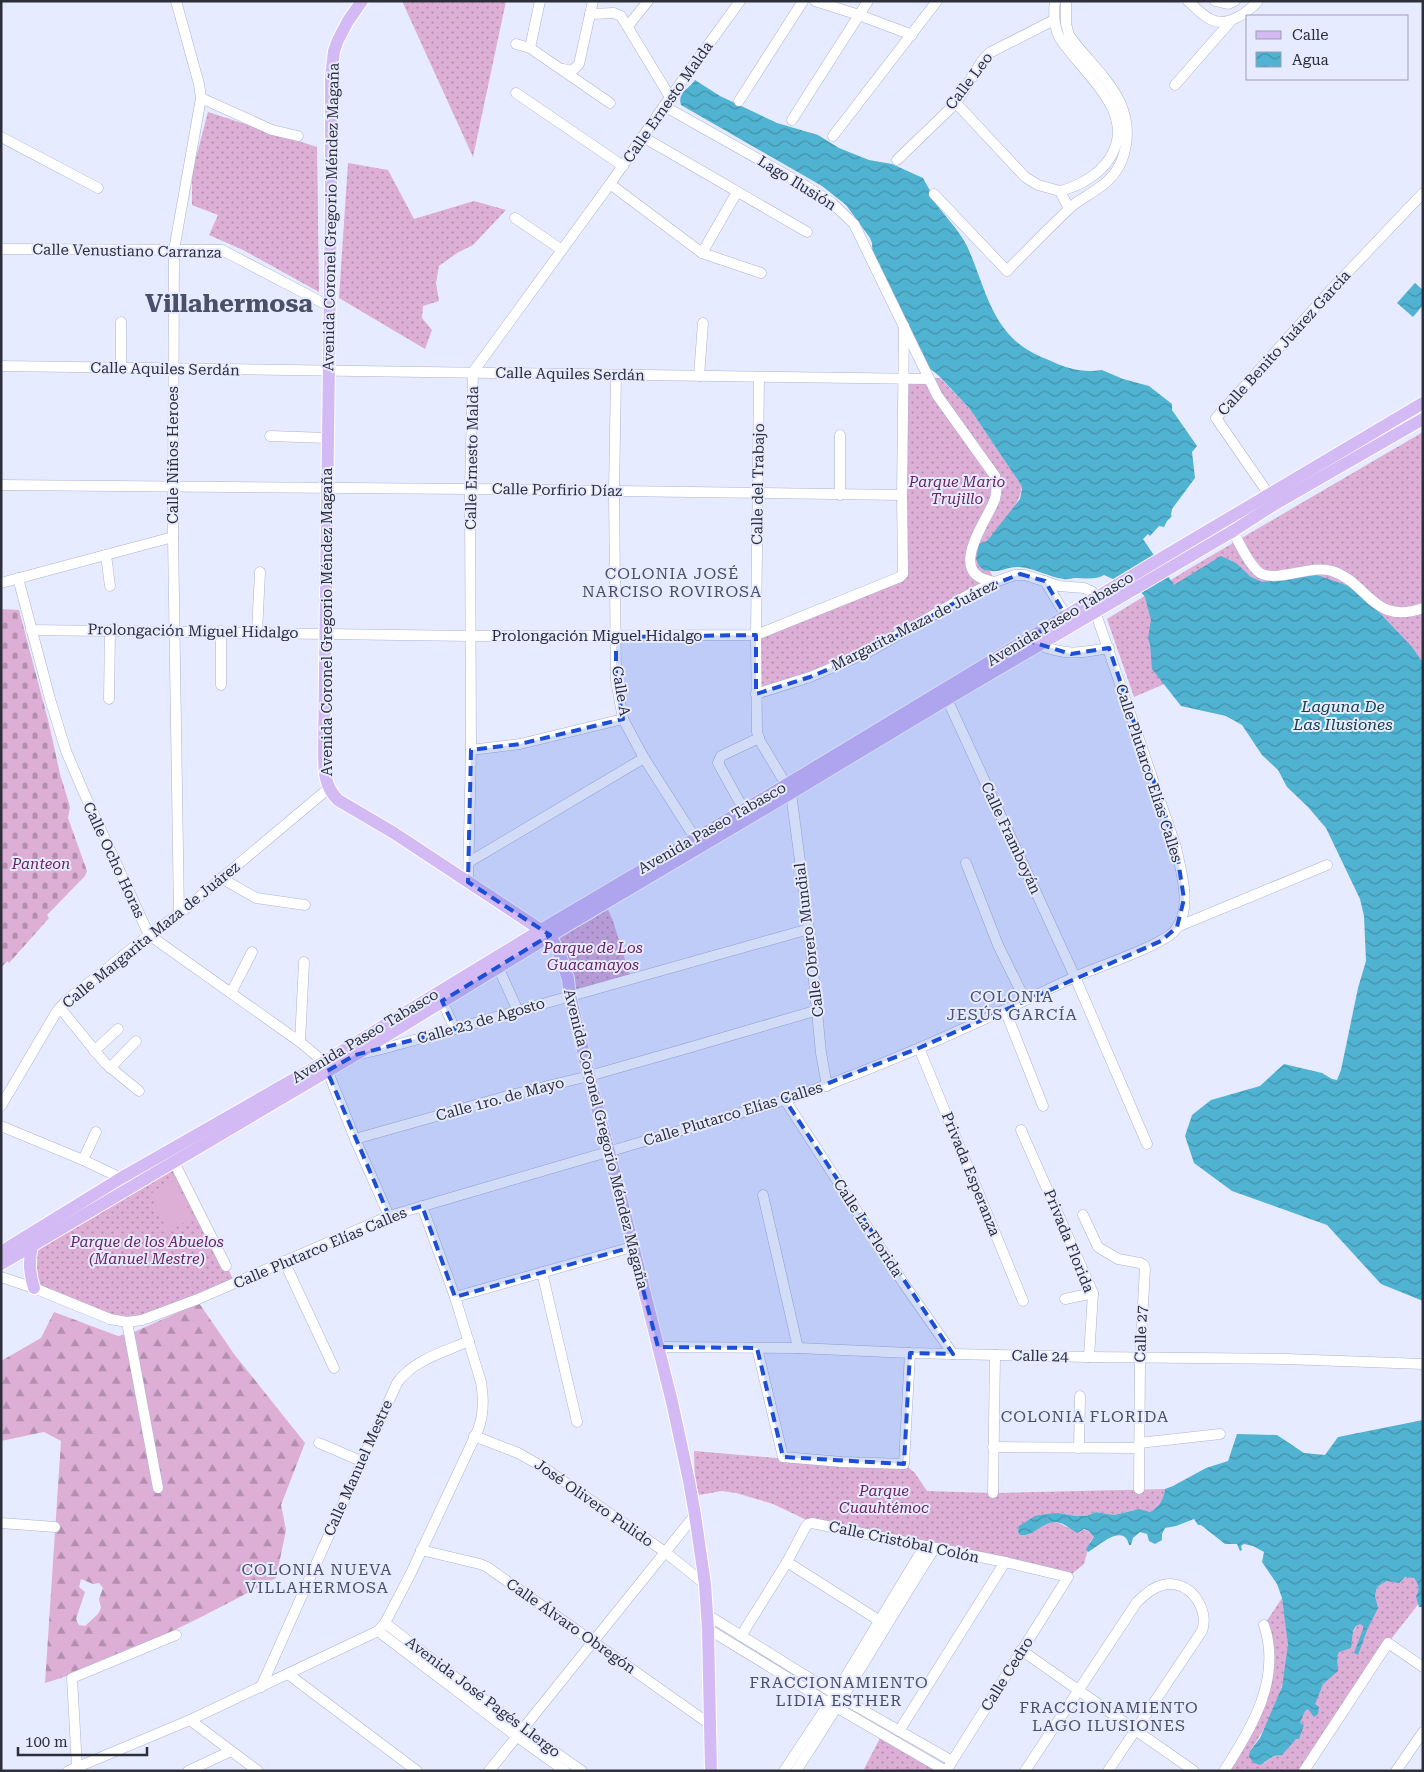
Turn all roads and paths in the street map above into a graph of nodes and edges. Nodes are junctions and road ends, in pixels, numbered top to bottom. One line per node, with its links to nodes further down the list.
1 (176, 1): 29 (street, Calle Niños Heroes)
2 (362, 1): 55 (main road, Avenida Coronel Gregorio Méndez Magaña)
3 (540, 1): 24 (street)
4 (593, 1): 17 (street)
5 (648, 1): 21 (street)
6 (740, 1): 30 (street, Calle Ernesto Malda)
7 (802, 1): 31 (street)
8 (815, 1): 18 (street)
9 (868, 1): 18 (street)
10 (937, 1): 22 (street)
11 (1055, 1): 19 (street)
12 (1066, 1): 27 (street)
13 (1188, 1): 20 (street)
14 (1215, 1): 15 (street)
15 (1234, 1)
16 (1258, 1): 20 (street)
17 (590, 14): 21 (street); 25 (street)
18 (859, 15): 22 (street); 34 (street)
19 (1054, 20): 27 (street); 33 (street, Calle Leo)
20 (1231, 21): 26 (street)
21 (628, 26): 30 (street)
22 (912, 35): 36 (street)
23 (516, 44): 24 (street)
24 (530, 48): 25 (street)
25 (560, 68): 32 (street)
26 (1174, 85)
27 (1108, 92): 43 (street); 47 (street)
28 (516, 93): 40 (street)
29 (201, 98): 35 (street); 51 (street, Calle Niños Heroes)
30 (667, 101): 38 (street, Calle Ernesto Malda); 58 (street, Lago Ilusión)
31 (739, 101)
32 (610, 103)
33 (956, 103): 39 (street, Calle Leo); 43 (street)
34 (792, 120)
35 (298, 136)
36 (833, 136)
37 (1, 137): 42 (street)
38 (643, 137): 40 (street, Calle Ernesto Malda); 44 (street)
39 (897, 160)
40 (623, 166): 41 (street, Calle Ernesto Malda)
41 (610, 184): 52 (street, Calle Ernesto Malda); 53 (street)
42 (98, 188)
43 (1060, 191): 47 (street)
44 (737, 192): 49 (street); 53 (street)
45 (1423, 193): 82 (street, Calle Benito Juárez García)
46 (934, 194): 47 (street)
47 (1069, 209)
48 (515, 218): 52 (street)
49 (806, 232)
50 (1, 249): 51 (street, Calle Venustiano Carranza)
51 (174, 250): 55 (street, Calle Venustiano Carranza); 61 (street, Calle Niños Heroes)
52 (562, 250): 63 (street, Calle Ernesto Malda)
53 (702, 253): 54 (street)
54 (761, 273)
55 (330, 306): 62 (main road, Avenida Coronel Gregorio Méndez Magaña)
56 (121, 322): 60 (street)
57 (703, 323): 65 (street)
58 (904, 326): 67 (street, Prolongación Miguel Hidalgo); 68 (street, Lago Ilusión)
59 (1, 366): 60 (street, Calle Aquiles Serdán)
60 (121, 367): 61 (street, Calle Aquiles Serdán)
61 (173, 369): 62 (street, Calle Aquiles Serdán); 75 (street, Calle Niños Heroes)
62 (328, 372): 63 (street, Calle Aquiles Serdán); 73 (main road, Avenida Coronel Gregorio Méndez Magaña)
63 (473, 372): 64 (street, Calle Aquiles Serdán); 77 (street, Calle Ernesto Malda)
64 (616, 376): 65 (street, Calle Aquiles Serdán); 78 (street, Calle A)
65 (699, 376): 66 (street, Calle Aquiles Serdán)
66 (759, 376): 67 (street, Calle Aquiles Serdán); 79 (street, Calle del Trabajo)
67 (902, 378): 68 (street, Calle Aquiles Serdán); 81 (street, Prolongación Miguel Hidalgo)
68 (929, 379): 89 (street, Lago Ilusión)
69 (1423, 403): 82 (main road, Avenida Paseo Tabasco)
70 (1423, 419): 82 (main road, Avenida Paseo Tabasco)
71 (840, 435): 80 (street)
72 (270, 436): 73 (street)
73 (327, 438): 76 (main road, Avenida Coronel Gregorio Méndez Magaña)
74 (1, 486): 75 (street, Calle Porfirio Díaz)
75 (173, 487): 76 (street, Calle Porfirio Díaz); 84 (street, Calle Niños Heroes)
76 (327, 489): 77 (street, Calle Porfirio Díaz); 101 (main road, Avenida Coronel Gregorio Méndez Magaña)
77 (470, 489): 78 (street, Calle Porfirio Díaz); 103 (street, Calle Ernesto Malda)
78 (614, 491): 79 (street, Calle Porfirio Díaz); 104 (street, Calle A)
79 (758, 494): 80 (street, Calle Porfirio Díaz); 102 (street, Calle del Trabajo)
80 (840, 495): 81 (street, Calle Porfirio Díaz)
81 (902, 495): 102 (street, Prolongación Miguel Hidalgo)
82 (1272, 498): 83 (main road, Avenida Paseo Tabasco); 92 (main road, Avenida Paseo Tabasco)
83 (1233, 531): 93 (street); 94 (main road, Avenida Paseo Tabasco)
84 (173, 537): 85 (street); 98 (street, Calle Niños Heroes)
85 (106, 555): 87 (street); 91 (street)
86 (260, 572): 100 (street)
87 (18, 578): 90 (street); 96 (street, Calle Ocho Horas)
88 (1045, 581): 89 (street, Margarita Maza de Juárez); 92 (street, Margarita Maza de Juárez); 95 (street)
89 (995, 582): 108 (street, Margarita Maza de Juárez)
90 (1, 583)
91 (110, 586)
92 (1098, 596): 95 (main road, Avenida Paseo Tabasco)
93 (1423, 608)
94 (1095, 611): 105 (main road, Avenida Paseo Tabasco); 106 (street, Calle Plutarco Elías Calles)
95 (1066, 616): 116 (main road, Avenida Paseo Tabasco)
96 (31, 630): 97 (street, Prolongación Miguel Hidalgo); 129 (street, Calle Ocho Horas)
97 (110, 630): 98 (street, Prolongación Miguel Hidalgo); 109 (street)
98 (174, 631): 99 (street, Prolongación Miguel Hidalgo); 125 (street, Calle Niños Heroes)
99 (222, 631): 100 (street, Prolongación Miguel Hidalgo); 107 (street)
100 (258, 632): 101 (street, Prolongación Miguel Hidalgo)
101 (326, 633): 103 (street, Prolongación Miguel Hidalgo); 115 (main road, Avenida Coronel Gregorio Méndez Magaña)
102 (756, 635): 104 (street, Prolongación Miguel Hidalgo); 108 (street, Calle del Trabajo)
103 (471, 636): 104 (street, Prolongación Miguel Hidalgo); 113 (street, Calle Ernesto Malda)
104 (616, 637): 111 (street, Calle A)
105 (1039, 645): 106 (street); 110 (main road, Avenida Paseo Tabasco)
106 (1108, 648): 126 (street, Calle Plutarco Elías Calles)
107 (221, 685)
108 (756, 694): 112 (street, Calle del Trabajo)
109 (109, 699)
110 (947, 699): 116 (main road, Avenida Paseo Tabasco); 133 (street, Calle Framboyán)
111 (624, 719): 113 (street); 114 (street, Calle A)
112 (759, 738): 116 (street, Calle del Trabajo); 117 (street)
113 (471, 750): 119 (street, Calle Ernesto Malda)
114 (644, 758): 118 (street, Calle A); 119 (street)
115 (329, 788): 122 (street, Calle Margarita Maza de Juárez); 123 (main road, Avenida Coronel Gregorio Méndez Magaña)
116 (789, 789): 117 (main road, Avenida Paseo Tabasco); 127 (street, Calle Obrero Mundial); 128 (main road, Avenida Paseo Tabasco)
117 (744, 810): 118 (main road, Avenida Paseo Tabasco)
118 (695, 838): 128 (main road, Avenida Paseo Tabasco)
119 (469, 862): 123 (street, Calle Ernesto Malda)
120 (966, 863): 136 (street)
121 (1327, 865): 126 (street)
122 (221, 878): 124 (street); 125 (street, Calle Margarita Maza de Juárez)
123 (468, 882): 128 (main road, Avenida Coronel Gregorio Méndez Magaña)
124 (305, 905)
125 (179, 914): 129 (street, Calle Margarita Maza de Juárez)
126 (1178, 927): 133 (street, Calle Plutarco Elías Calles)
127 (809, 929): 135 (street, Calle 23 de Agosto); 139 (street, Calle Obrero Mundial)
128 (546, 933): 132 (main road, Avenida Paseo Tabasco); 135 (main road, Avenida Coronel Gregorio Méndez Magaña); 151 (main road, Avenida Paseo Tabasco)
129 (149, 935): 134 (street, Calle Ocho Horas); 138 (street, Calle Margarita Maza de Juárez)
130 (252, 952): 134 (street)
131 (304, 962): 146 (street)
132 (498, 967): 137 (main road, Avenida Paseo Tabasco); 141 (street)
133 (1075, 977): 136 (street, Calle Plutarco Elías Calles); 163 (street, Calle Framboyán)
134 (231, 993): 146 (street, Calle Ocho Horas)
135 (570, 996): 141 (street, Calle 23 de Agosto); 153 (main road, Avenida Coronel Gregorio Méndez Magaña)
136 (1025, 1000): 140 (street, Calle Plutarco Elías Calles)
137 (442, 1001): 143 (street); 144 (main road, Avenida Paseo Tabasco)
138 (60, 1008): 149 (street); 157 (street, Calle Margarita Maza de Juárez)
139 (818, 1010): 153 (street, Calle 1ro. de Mayo); 154 (street, Calle Obrero Mundial)
140 (1005, 1010): 148 (street, Calle Plutarco Elías Calles); 158 (street)
141 (518, 1011): 143 (street, Calle 23 de Agosto)
142 (118, 1029): 149 (street)
143 (455, 1029): 147 (street, Calle 23 de Agosto)
144 (390, 1032): 147 (main road); 150 (main road, Avenida Paseo Tabasco)
145 (136, 1041): 152 (street)
146 (300, 1042): 151 (street, Calle Ocho Horas)
147 (386, 1048): 150 (street, Calle 23 de Agosto)
148 (919, 1048): 154 (street, Calle Plutarco Elías Calles); 184 (street, Privada Esperanza)
149 (94, 1051): 152 (street)
150 (355, 1055): 151 (main road, Avenida Paseo Tabasco)
151 (325, 1066): 162 (street, Calle Ocho Horas); 166 (main road, Avenida Paseo Tabasco); 167 (main road, Avenida Paseo Tabasco)
152 (110, 1068): 155 (street)
153 (589, 1076): 162 (street, Calle 1ro. de Mayo); 164 (main road, Avenida Coronel Gregorio Méndez Magaña)
154 (827, 1086): 156 (street, Calle Plutarco Elías Calles)
155 (139, 1091)
156 (785, 1100): 164 (street, Calle Plutarco Elías Calles); 191 (street, Calle La Florida)
157 (1, 1106)
158 (1043, 1106)
159 (1, 1126): 165 (street)
160 (1021, 1130): 181 (street, Privada Florida)
161 (96, 1132): 165 (street)
162 (355, 1139): 171 (street, Calle Ocho Horas)
163 (1146, 1144)
164 (609, 1151): 169 (street, Calle Plutarco Elías Calles); 173 (main road, Avenida Coronel Gregorio Méndez Magaña)
165 (83, 1160): 167 (street)
166 (174, 1162): 172 (main road, Avenida Paseo Tabasco); 177 (street)
167 (121, 1178): 174 (main road, Avenida Paseo Tabasco)
168 (763, 1195): 189 (street)
169 (422, 1206): 171 (street, Calle Plutarco Elías Calles); 182 (street)
170 (1084, 1215): 194 (street, Calle 27)
171 (389, 1216): 175 (street, Calle Plutarco Elías Calles)
172 (32, 1245): 176 (main road, Avenida Paseo Tabasco); 180 (main road)
173 (632, 1246): 178 (street); 187 (main road, Avenida Coronel Gregorio Méndez Magaña)
174 (1, 1252)
175 (284, 1261): 185 (street, Calle Plutarco Elías Calles); 196 (street)
176 (1, 1264)
177 (226, 1266)
178 (542, 1272): 182 (street); 198 (street)
179 (1, 1277): 180 (street, Calle Plutarco Elías Calles)
180 (34, 1288): 185 (street, Calle Plutarco Elías Calles)
181 (1093, 1292): 183 (street); 193 (street, Privada Florida)
182 (455, 1297): 186 (street)
183 (1065, 1299)
184 (1023, 1301)
185 (127, 1322): 206 (street)
186 (469, 1341): 200 (street); 205 (street, Calle Manuel Mestre)
187 (658, 1347): 188 (street, Calle 24); 209 (main road, Avenida Coronel Gregorio Méndez Magaña)
188 (757, 1348): 189 (street, Calle 24); 190 (street)
189 (798, 1348): 190 (street, Calle 24)
190 (910, 1353): 191 (street, Calle 24)
191 (953, 1354): 192 (street, Calle 24)
192 (995, 1355): 193 (street, Calle 24); 203 (street)
193 (1089, 1357): 194 (street, Calle 24)
194 (1140, 1357): 195 (street, Calle 24); 202 (street, Calle 27)
195 (1423, 1364)
196 (334, 1368)
197 (1080, 1396): 204 (street)
198 (577, 1422)
199 (1220, 1434): 202 (street)
200 (474, 1436): 213 (street); 214 (street, José Olivero Pulido)
201 (319, 1443): 205 (street)
202 (1140, 1446): 204 (street); 207 (street, Calle 27)
203 (993, 1447): 204 (street); 208 (street)
204 (1079, 1448)
205 (361, 1461): 230 (street, Calle Manuel Mestre)
206 (158, 1488)
207 (1139, 1489)
208 (993, 1493)
209 (695, 1515): 214 (street); 218 (main road, Avenida Coronel Gregorio Méndez Magaña)
210 (1, 1524): 211 (street)
211 (55, 1527)
212 (929, 1548): 215 (street, Calle Cristóbal Colón); 216 (street, Calle Cristóbal Colón); 220 (street)
213 (420, 1550): 222 (street); 226 (street, Calle Álvaro Obregón)
214 (665, 1552): 218 (street, José Olivero Pulido); 226 (street)
215 (787, 1562): 220 (street); 225 (street, Calle Cristóbal Colón)
216 (1004, 1562): 217 (street, Calle Cristóbal Colón); 236 (street)
217 (1068, 1577): 227 (street, Calle Cedro)
218 (705, 1584): 219 (main road, Avenida Coronel Gregorio Méndez Magaña)
219 (706, 1614): 223 (main road, Avenida Coronel Gregorio Méndez Magaña); 225 (street)
220 (883, 1622): 232 (street)
221 (1264, 1625): 255 (street)
222 (382, 1627): 229 (street); 237 (street, Avenida José Pagés Llergo)
223 (708, 1629): 232 (street); 234 (main road, Avenida Coronel Gregorio Méndez Magaña)
224 (176, 1635): 241 (street)
225 (741, 1636): 232 (street)
226 (592, 1642): 234 (street, Calle Álvaro Obregón); 237 (street)
227 (1021, 1650): 231 (street); 240 (street, Calle Cedro)
228 (1423, 1667): 256 (street)
229 (288, 1674): 230 (street); 244 (street)
230 (260, 1686): 233 (street)
231 (1077, 1690): 235 (street); 235 (street); 252 (street)
232 (836, 1701): 236 (street); 249 (street); 250 (street); 251 (street)
233 (190, 1720): 239 (street); 241 (street)
234 (711, 1725): 248 (main road, Avenida Coronel Gregorio Méndez Magaña)
235 (1136, 1730): 253 (street); 254 (street)
236 (899, 1731): 240 (street)
237 (519, 1732): 245 (street); 246 (street, Avenida José Pagés Llergo); 247 (street, Avenida José Pagés Llergo)
238 (1423, 1732): 257 (street)
239 (231, 1751): 242 (street); 243 (street)
240 (952, 1761): 251 (street, Calle Cedro)
241 (73, 1769)
242 (188, 1771)
243 (258, 1771)
244 (417, 1771)
245 (489, 1771)
246 (565, 1771)
247 (582, 1771)
248 (711, 1771)
249 (784, 1771)
250 (796, 1771)
251 (946, 1771)
252 (1025, 1771)
253 (1108, 1771)
254 (1194, 1771)
255 (1224, 1771)
256 (1304, 1771)
257 (1396, 1771)

